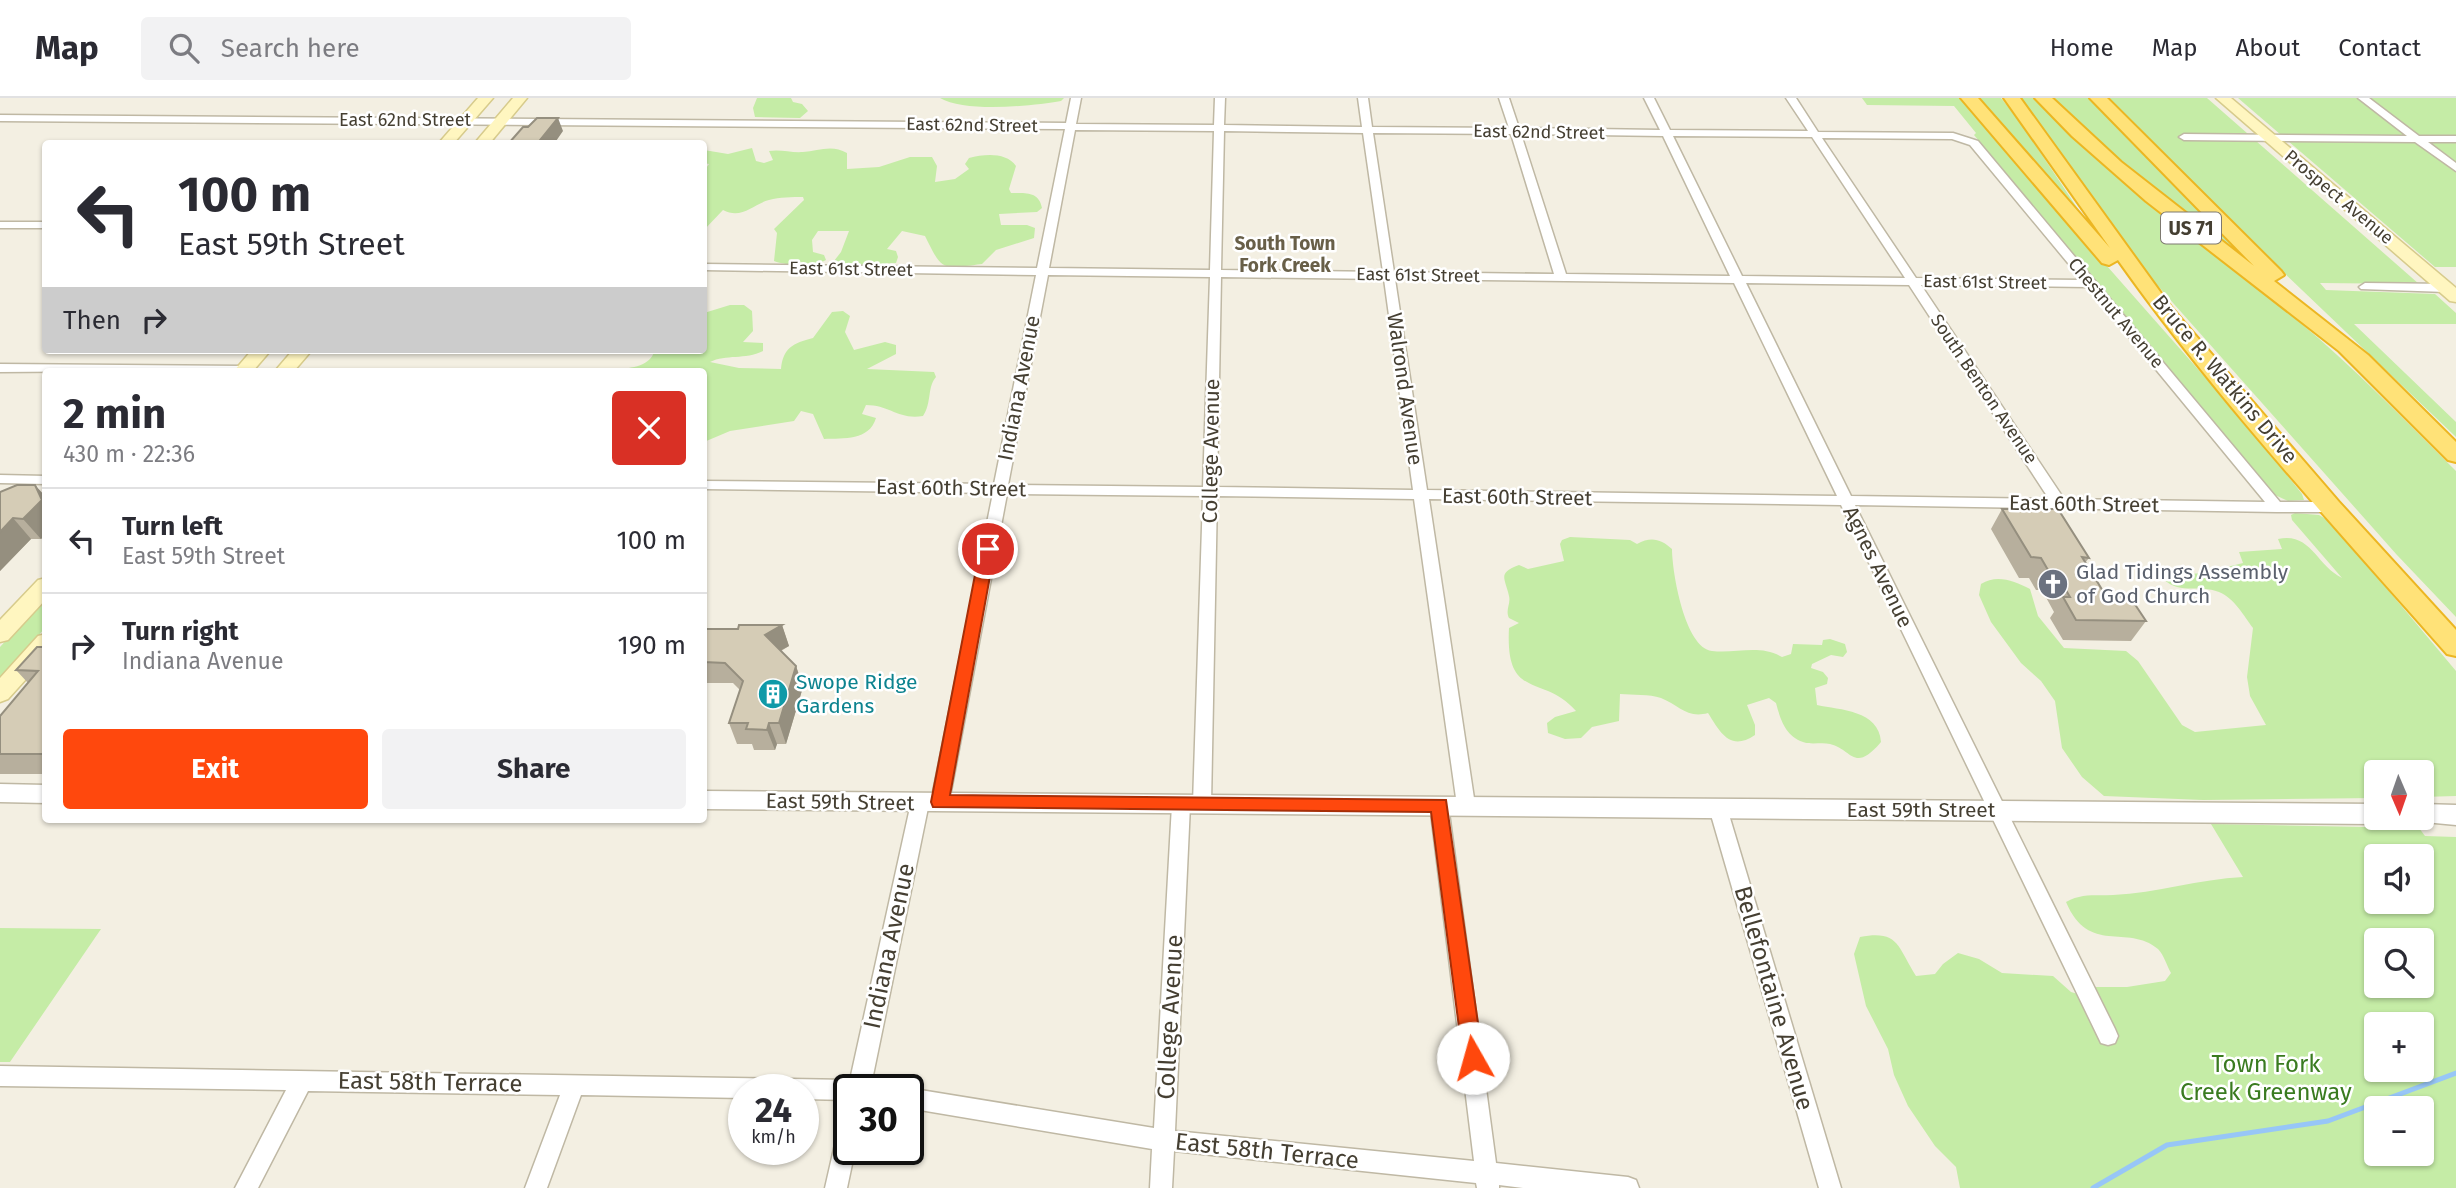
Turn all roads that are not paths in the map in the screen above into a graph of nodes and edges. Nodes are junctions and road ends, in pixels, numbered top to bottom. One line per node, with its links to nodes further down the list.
1 (486, 98): 16 (main road)
2 (520, 98): 17 (main road)
3 (1076, 98): 18 (street, Indiana Avenue)
4 (1220, 98): 19 (street, College Avenue)
5 (1363, 98): 20 (street, Walrond Avenue)
6 (1504, 98): 21 (street)
7 (1649, 98): 22 (street, Agnes Avenue)
8 (1791, 98): 23 (street, South Benton Avenue)
9 (1969, 98): 44 (highway)
10 (2012, 98): 44 (highway, Bruce R. Watkins Drive)
11 (2043, 98): 45 (highway, US 71)
12 (2098, 98): 45 (highway)
13 (2223, 98): 26 (main road, Prospect Avenue)
14 (2363, 98): 27 (street)
15 (0, 118): 16 (street, East 62nd Street)
16 (466, 120): 17 (street, East 62nd Street); 29 (main road)
17 (501, 120): 18 (street, East 62nd Street); 30 (main road)
18 (1070, 126): 19 (street, East 62nd Street); 35 (street, Indiana Avenue)
19 (1219, 128): 20 (street, East 62nd Street); 36 (street, College Avenue)
20 (1367, 130): 21 (street, East 62nd Street); 37 (street, Walrond Avenue)
21 (1514, 131): 22 (street, East 62nd Street); 38 (street)
22 (1666, 133): 23 (street, East 62nd Street); 39 (street, Agnes Avenue)
23 (1815, 134): 24 (street, East 62nd Street); 40 (street, South Benton Avenue)
24 (1945, 135): 41 (street, Chestnut Avenue)
25 (2184, 137): 26 (street)
26 (2269, 138): 27 (street); 43 (main road, Prospect Avenue)
27 (2418, 139): 28 (street); 31 (street)
28 (2456, 139)
29 (448, 140)
30 (484, 140)
31 (2456, 168)
32 (0, 225): 33 (street)
33 (42, 225)
34 (707, 267): 35 (street, East 61st Street)
35 (1042, 271): 36 (street, East 61st Street); 56 (street, Indiana Avenue)
36 (1216, 273): 37 (street, East 61st Street); 57 (street, College Avenue)
37 (1388, 275): 38 (street, East 61st Street); 58 (street, Walrond Avenue)
38 (1562, 277): 39 (street, East 61st Street)
39 (1739, 279): 40 (street, East 61st Street); 59 (street, Agnes Avenue)
40 (1913, 281): 41 (street, East 61st Street); 60 (street, South Benton Avenue)
41 (2091, 284): 61 (street, Chestnut Avenue)
42 (2365, 287): 43 (street)
43 (2451, 293)
44 (2164, 311): 62 (highway, Bruce R. Watkins Drive)
45 (2347, 348): 52 (highway, US 71)
46 (258, 354): 48 (main road)
47 (299, 354): 49 (main road)
48 (246, 368)
49 (287, 368)
50 (0, 369): 51 (street)
51 (42, 369)
52 (2456, 455)
53 (0, 479): 54 (street)
54 (42, 480)
55 (707, 485): 56 (street, East 60th Street)
56 (999, 488): 57 (street, East 60th Street); 71 (street, Indiana Avenue)
57 (1210, 492): 58 (street, East 60th Street); 72 (street, College Avenue)
58 (1421, 495): 59 (street, East 60th Street); 74 (street, Walrond Avenue)
59 (1846, 501): 60 (street, East 60th Street); 76 (street, Agnes Avenue)
60 (2060, 504): 61 (street, East 60th Street)
61 (2277, 506): 62 (street, East 60th Street)
62 (2331, 507): 66 (highway, Bruce R. Watkins Drive)
63 (42, 589): 64 (main road)
64 (5, 624)
65 (42, 646): 67 (main road)
66 (2456, 647)
67 (0, 693)
68 (0, 793): 69 (street)
69 (42, 794)
70 (707, 800): 71 (street, East 59th Street)
71 (930, 802): 72 (street, East 59th Street); 81 (street, Indiana Avenue)
72 (1191, 804): 73 (street, East 59th Street); 87 (street, College Avenue)
73 (1439, 805): 74 (street, East 59th Street); 89 (street)
74 (1466, 805): 75 (street, East 59th Street)
75 (1718, 808): 76 (street, East 59th Street); 95 (street, Bellefontaine Avenue)
76 (1996, 810): 77 (street, East 59th Street); 80 (street, Agnes Avenue)
77 (2364, 814)
78 (2434, 814): 79 (street)
79 (2456, 815)
80 (2108, 1036)
81 (862, 1074)
82 (0, 1076): 83 (street, East 58th Terrace)
83 (303, 1080): 84 (street, East 58th Terrace); 90 (street)
84 (575, 1084): 85 (street, East 58th Terrace); 91 (street)
85 (833, 1089)
86 (924, 1101): 87 (street, East 58th Terrace)
87 (1164, 1140): 89 (street, East 58th Terrace); 93 (street, College Avenue)
88 (841, 1165): 92 (street)
89 (1488, 1182): 94 (street, East 58th Terrace)
90 (246, 1188)
91 (537, 1188)
92 (836, 1188)
93 (1161, 1188)
94 (1628, 1188)
95 (1830, 1188)

